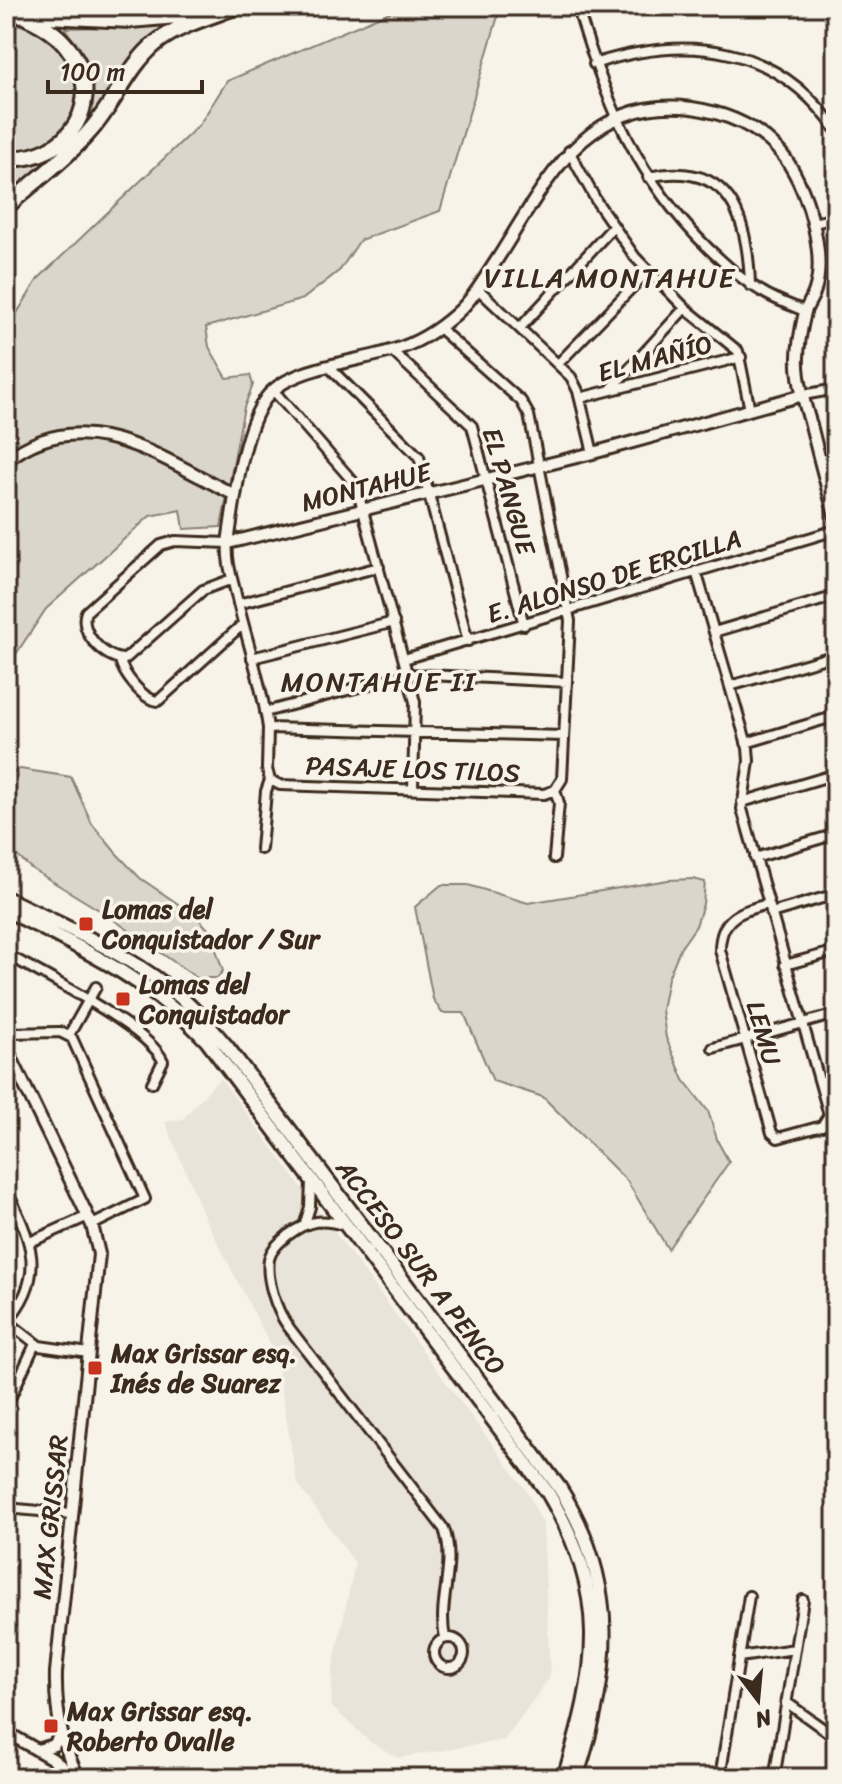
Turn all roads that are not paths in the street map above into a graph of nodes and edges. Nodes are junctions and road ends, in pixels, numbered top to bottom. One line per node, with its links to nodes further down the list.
1 (237, 6): 3 (highway); 10 (highway)
2 (577, 6): 4 (street)
3 (13, 15): 8 (highway)
4 (594, 64): 5 (street); 6 (street)
5 (616, 118): 7 (street); 9 (street); 12 (street)
6 (836, 130)
7 (569, 151): 13 (street); 16 (street)
8 (6, 158)
9 (648, 177): 15 (street); 15 (street)
10 (6, 207)
11 (836, 218): 12 (street)
12 (813, 223): 18 (street)
13 (613, 227): 14 (street); 20 (street)
14 (647, 272): 17 (street); 23 (street)
15 (750, 285): 18 (street)
16 (478, 289): 19 (street); 20 (street)
17 (685, 308): 22 (street); 27 (street)
18 (805, 311): 28 (street)
19 (439, 328): 21 (street); 33 (street)
20 (520, 328): 23 (street)
21 (392, 351): 24 (street); 34 (street, EL PANGUE)
22 (741, 357): 27 (street, EL MAÑÍO); 30 (street)
23 (558, 364): 29 (street)
24 (329, 367): 26 (street); 35 (street)
25 (836, 389): 28 (street)
26 (273, 390): 36 (street); 37 (street)
27 (609, 391): 29 (street, EL MAÑÍO)
28 (803, 395): 30 (street, MONTAHUE); 38 (street)
29 (580, 398): 31 (street)
30 (750, 410): 31 (street, MONTAHUE)
31 (593, 453): 33 (street, MONTAHUE)
32 (6, 461): 36 (street)
33 (538, 467): 34 (street, MONTAHUE); 46 (street)
34 (487, 479): 35 (street, MONTAHUE); 49 (street, EL PANGUE)
35 (430, 494): 37 (street, MONTAHUE); 51 (street)
36 (235, 495): 40 (street)
37 (364, 510): 40 (street, MONTAHUE); 41 (street)
38 (836, 519)
39 (836, 530): 42 (street, E. ALONSO DE ERCILLA)
40 (228, 543): 43 (street); 55 (street)
41 (379, 567): 45 (street); 47 (street)
42 (696, 571): 46 (street, E. ALONSO DE ERCILLA); 50 (street)
43 (232, 579): 45 (street); 55 (street)
44 (836, 596): 50 (street)
45 (238, 604): 48 (street)
46 (568, 611): 49 (street, E. ALONSO DE ERCILLA); 57 (street)
47 (394, 622): 53 (street); 54 (street)
48 (243, 624): 53 (street); 55 (street)
49 (524, 625): 51 (street, E. ALONSO DE ERCILLA)
50 (714, 632): 58 (street)
51 (468, 641): 54 (street, E. ALONSO DE ERCILLA)
52 (836, 655): 58 (street)
53 (252, 658): 59 (street)
54 (404, 659): 56 (street)
55 (120, 660)
56 (408, 674): 57 (street); 59 (street); 62 (street)
57 (567, 682): 63 (street)
58 (730, 686): 64 (street)
59 (265, 712): 61 (street)
60 (836, 716): 64 (street)
61 (268, 728): 62 (street); 66 (street)
62 (415, 732): 63 (street); 67 (street)
63 (564, 736): 68 (street)
64 (746, 743): 69 (street)
65 (836, 774): 69 (street)
66 (270, 780): 67 (street, PASAJE LOS TILOS); 71 (street)
67 (413, 789): 68 (street, PASAJE LOS TILOS)
68 (555, 790): 72 (street)
69 (742, 802): 73 (street)
70 (836, 834): 73 (street)
71 (261, 849)
72 (554, 858)
73 (755, 858): 76 (street)
74 (836, 894): 76 (street, LEMU)
75 (6, 898): 117 (main road, ACCESO SUR A PENCO)
76 (770, 909): 80 (street); 87 (street, LEMU)
77 (6, 910): 93 (main road, ACCESO SUR A PENCO)
78 (836, 951): 80 (street)
79 (6, 954): 82 (street)
80 (785, 965): 84 (street)
81 (96, 987): 82 (street)
82 (89, 1000): 86 (street); 92 (street)
83 (836, 1014): 84 (street)
84 (803, 1023): 87 (street); 91 (street)
85 (6, 1033): 86 (street)
86 (69, 1035): 95 (street)
87 (745, 1039): 89 (street); 91 (street, LEMU)
88 (6, 1047): 95 (street, MAX GRISSAR)
89 (713, 1048)
90 (836, 1078): 91 (street)
91 (820, 1082)
92 (152, 1083)
93 (311, 1177): 96 (street); 97 (main road, ACCESO SUR A PENCO)
94 (6, 1189): 98 (street)
95 (90, 1221): 98 (street); 101 (street, MAX GRISSAR)
96 (305, 1223): 97 (street); 107 (street)
97 (348, 1226): 116 (main road, ACCESO SUR A PENCO)
98 (30, 1242): 99 (street)
99 (7, 1321): 100 (street)
100 (35, 1344): 101 (street); 102 (street)
101 (89, 1353): 104 (street, MAX GRISSAR)
102 (6, 1407)
103 (6, 1508): 104 (street)
104 (73, 1514): 112 (street, MAX GRISSAR)
105 (749, 1596): 109 (street)
106 (803, 1600): 108 (street)
107 (445, 1638)
108 (795, 1649): 109 (street); 110 (street)
109 (739, 1657): 118 (street)
110 (786, 1702): 113 (street); 119 (street)
111 (6, 1732): 114 (street)
112 (61, 1733): 114 (street); 115 (street, MAX GRISSAR)
113 (836, 1738)
114 (38, 1750): 115 (street)
115 (77, 1778)
116 (564, 1778)
117 (576, 1778)
118 (720, 1778)
119 (782, 1778)

